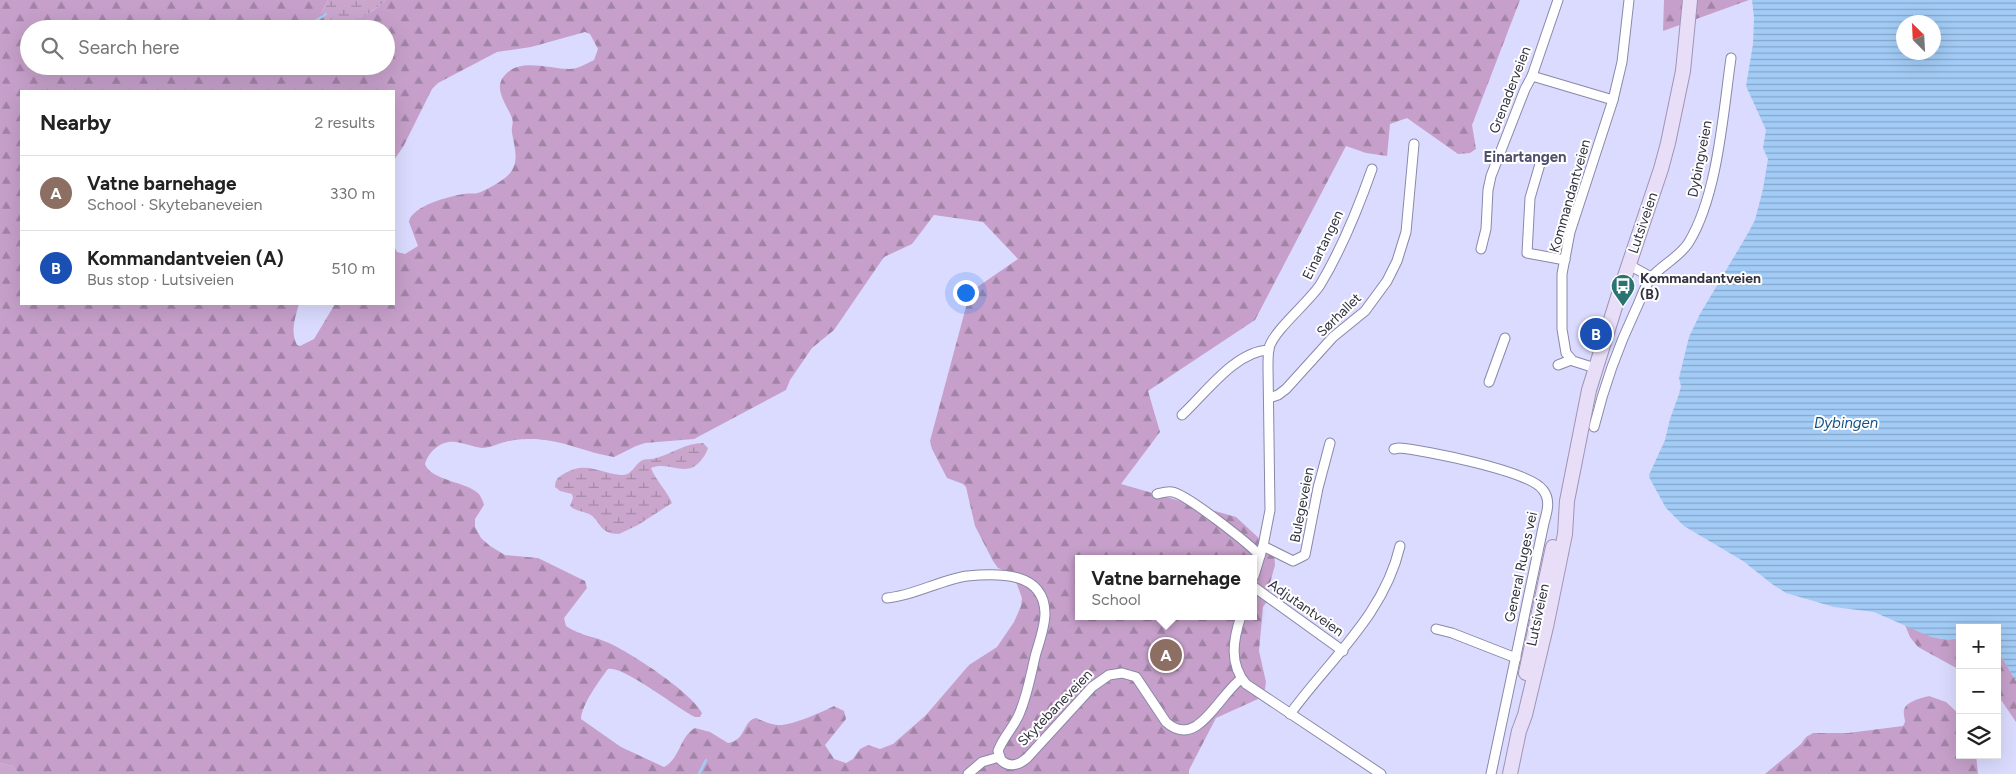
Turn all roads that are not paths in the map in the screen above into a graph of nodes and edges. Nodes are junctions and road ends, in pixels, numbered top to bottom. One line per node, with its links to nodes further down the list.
1 (1558, 0): 5 (street, Grenaderveien)
2 (1629, 0): 6 (street, Kommandantveien)
3 (1690, 0): 12 (main road, Lutsiveien)
4 (1730, 58): 13 (street, Dybingveien)
5 (1532, 76): 6 (street); 10 (street, Grenaderveien)
6 (1613, 100): 11 (street, Kommandantveien)
7 (1414, 144): 20 (street, Sørhallet)
8 (1540, 164): 11 (street, Kommandantveien)
9 (1372, 169): 15 (street, Einartangen)
10 (1481, 249)
11 (1565, 260): 16 (street, Kommandantveien)
12 (1629, 265): 13 (street); 18 (main road, Lutsiveien)
13 (1651, 277): 22 (street, Dybingveien)
14 (1505, 338): 19 (street)
15 (1269, 350): 20 (street); 21 (street)
16 (1571, 360): 17 (street); 18 (street)
17 (1558, 365)
18 (1595, 368): 42 (main road, Lutsiveien)
19 (1489, 382)
20 (1269, 398): 26 (street)
21 (1182, 415)
22 (1594, 427)
23 (1330, 443): 26 (street, Bulegeveien)
24 (1394, 449): 35 (street, General Ruges vei)
25 (1157, 494): 28 (street)
26 (1263, 546): 28 (street)
27 (1400, 546): 34 (street, Adjutantveien)
28 (1260, 556): 29 (street)
29 (1257, 566)
30 (1257, 590): 34 (street, Adjutantveien)
31 (887, 598): 38 (street, Skytebaneveien)
32 (1240, 620): 36 (street)
33 (1436, 629): 35 (street)
34 (1343, 651): 37 (street)
35 (1516, 658): 41 (street, General Ruges vei)
36 (1241, 679): 37 (street); 38 (street, Skytebaneveien)
37 (1290, 714): 40 (street)
38 (999, 757): 39 (street)
39 (968, 774)
40 (1381, 774)
41 (1491, 774)
42 (1510, 774)

